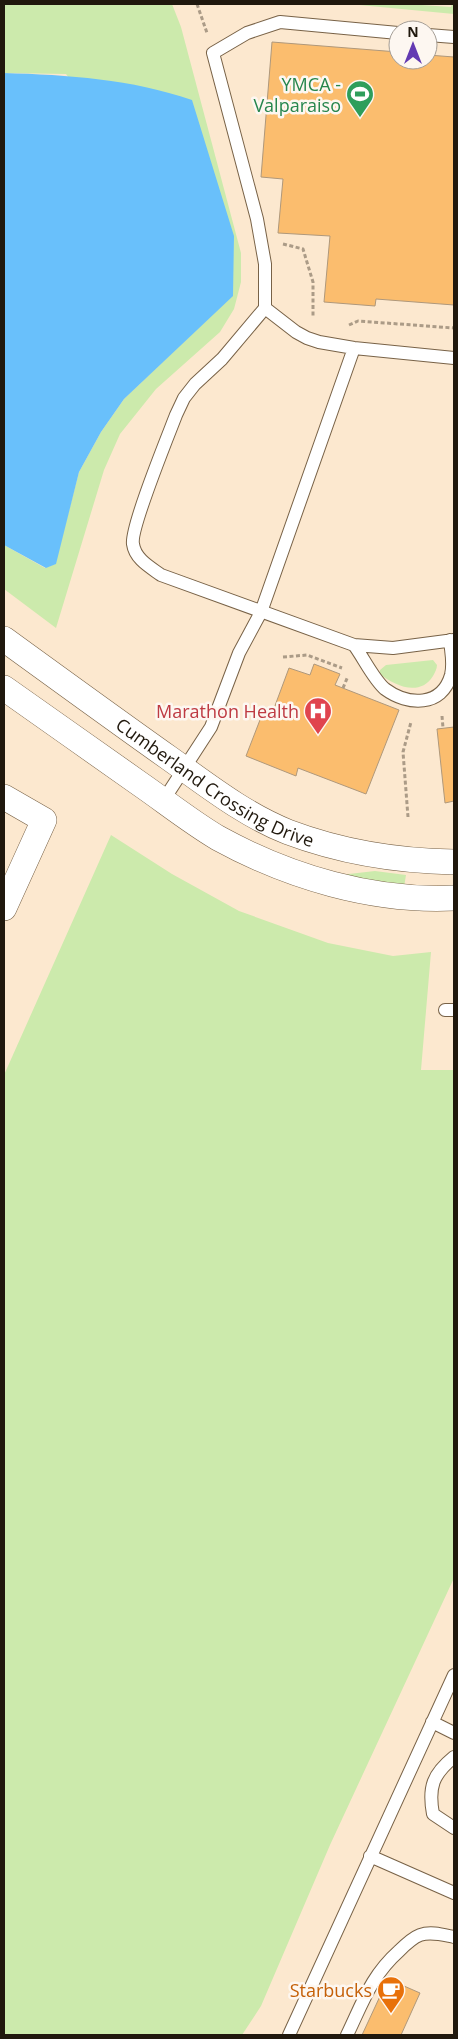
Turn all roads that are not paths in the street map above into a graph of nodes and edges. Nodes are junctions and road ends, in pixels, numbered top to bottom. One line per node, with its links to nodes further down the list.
1 (388, 32): 4 (lane)
2 (438, 36): 3 (lane)
3 (454, 38)
4 (264, 308): 5 (lane); 7 (lane)
5 (354, 348): 6 (lane); 7 (lane)
6 (454, 358)
7 (261, 612): 10 (lane); 12 (lane)
8 (4, 639): 12 (street, Cumberland Crossing Drive)
9 (452, 640): 10 (lane); 10 (lane)
10 (354, 645)
11 (4, 688): 14 (street)
12 (185, 769): 14 (lane); 15 (street, Cumberland Crossing Drive)
13 (4, 797): 17 (street)
14 (163, 801): 16 (street)
15 (454, 862)
16 (454, 898)
17 (5, 902)
18 (454, 1674): 19 (lane)
19 (432, 1722): 20 (lane); 23 (lane)
20 (454, 1733)
21 (454, 1757): 22 (lane)
22 (454, 1828)
23 (370, 1856): 24 (lane); 26 (lane)
24 (454, 1893)
25 (454, 1937): 27 (lane)
26 (289, 2035)
27 (348, 2035)

